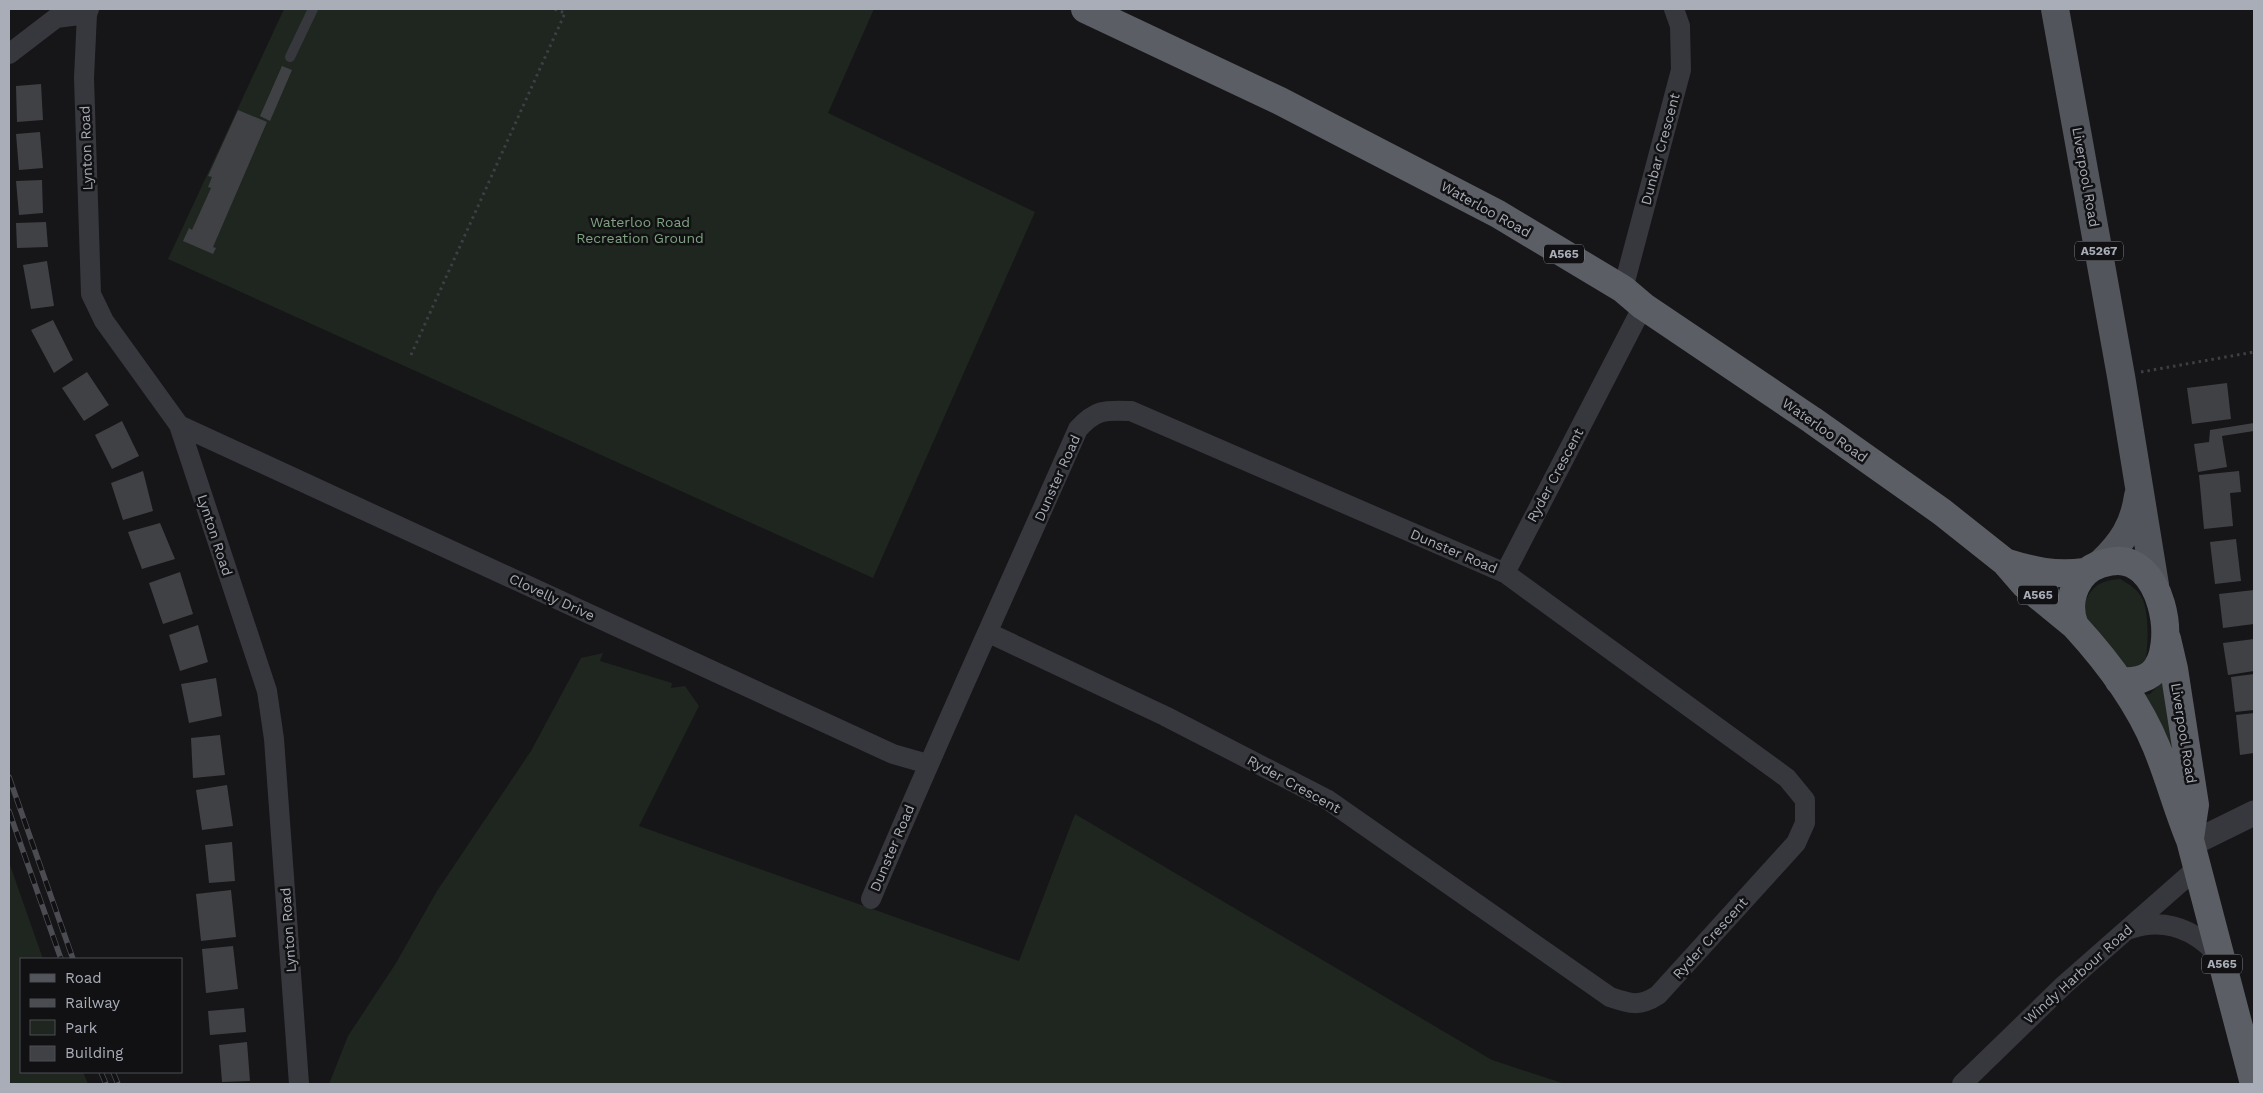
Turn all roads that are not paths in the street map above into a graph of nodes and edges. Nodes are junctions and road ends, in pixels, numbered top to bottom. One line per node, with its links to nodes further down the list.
1 (314, 9): 7 (lane)
2 (1086, 9): 8 (highway, Waterloo Road / A565)
3 (1674, 9): 8 (street, Dunbar Crescent)
4 (2055, 9): 11 (main road, Liverpool Road / A5267)
5 (88, 11): 6 (street); 10 (street, Lynton Road)
6 (9, 54)
7 (290, 57)
8 (1623, 289): 9 (highway, Waterloo Road / A565)
9 (1643, 306): 12 (highway, Waterloo Road / A565); 14 (street, Ryder Crescent)
10 (179, 425): 20 (street, Clovelly Drive); 26 (street, Lynton Road)
11 (2139, 494): 13 (main road, Liverpool Road / A5267); 15 (main road, Liverpool Road / A5267)
12 (2005, 562): 13 (highway, Waterloo Road / A565); 16 (highway, Waterloo Road / A565)
13 (2093, 568): 15 (highway, A565); 16 (highway, A565)
14 (1505, 573): 18 (street, Dunster Road); 18 (street, Ryder Crescent)
15 (2155, 585): 17 (highway, A565)
16 (2075, 626): 19 (highway, A565)
17 (2164, 628): 19 (highway, A565); 22 (highway, Liverpool Road / A565)
18 (989, 633): 20 (street, Dunster Road)
19 (2119, 681): 22 (highway, Liverpool Road / A565)
20 (928, 764): 23 (street, Dunster Road)
21 (2254, 814): 22 (street)
22 (2193, 851): 24 (street, Windy Harbour Road); 25 (highway, Liverpool Road / A565)
23 (871, 899)
24 (2128, 930): 25 (street); 27 (street, Windy Harbour Road)
25 (2219, 956): 28 (highway, Liverpool Road / A565)
26 (299, 1084)
27 (1962, 1084)
28 (2254, 1084)

